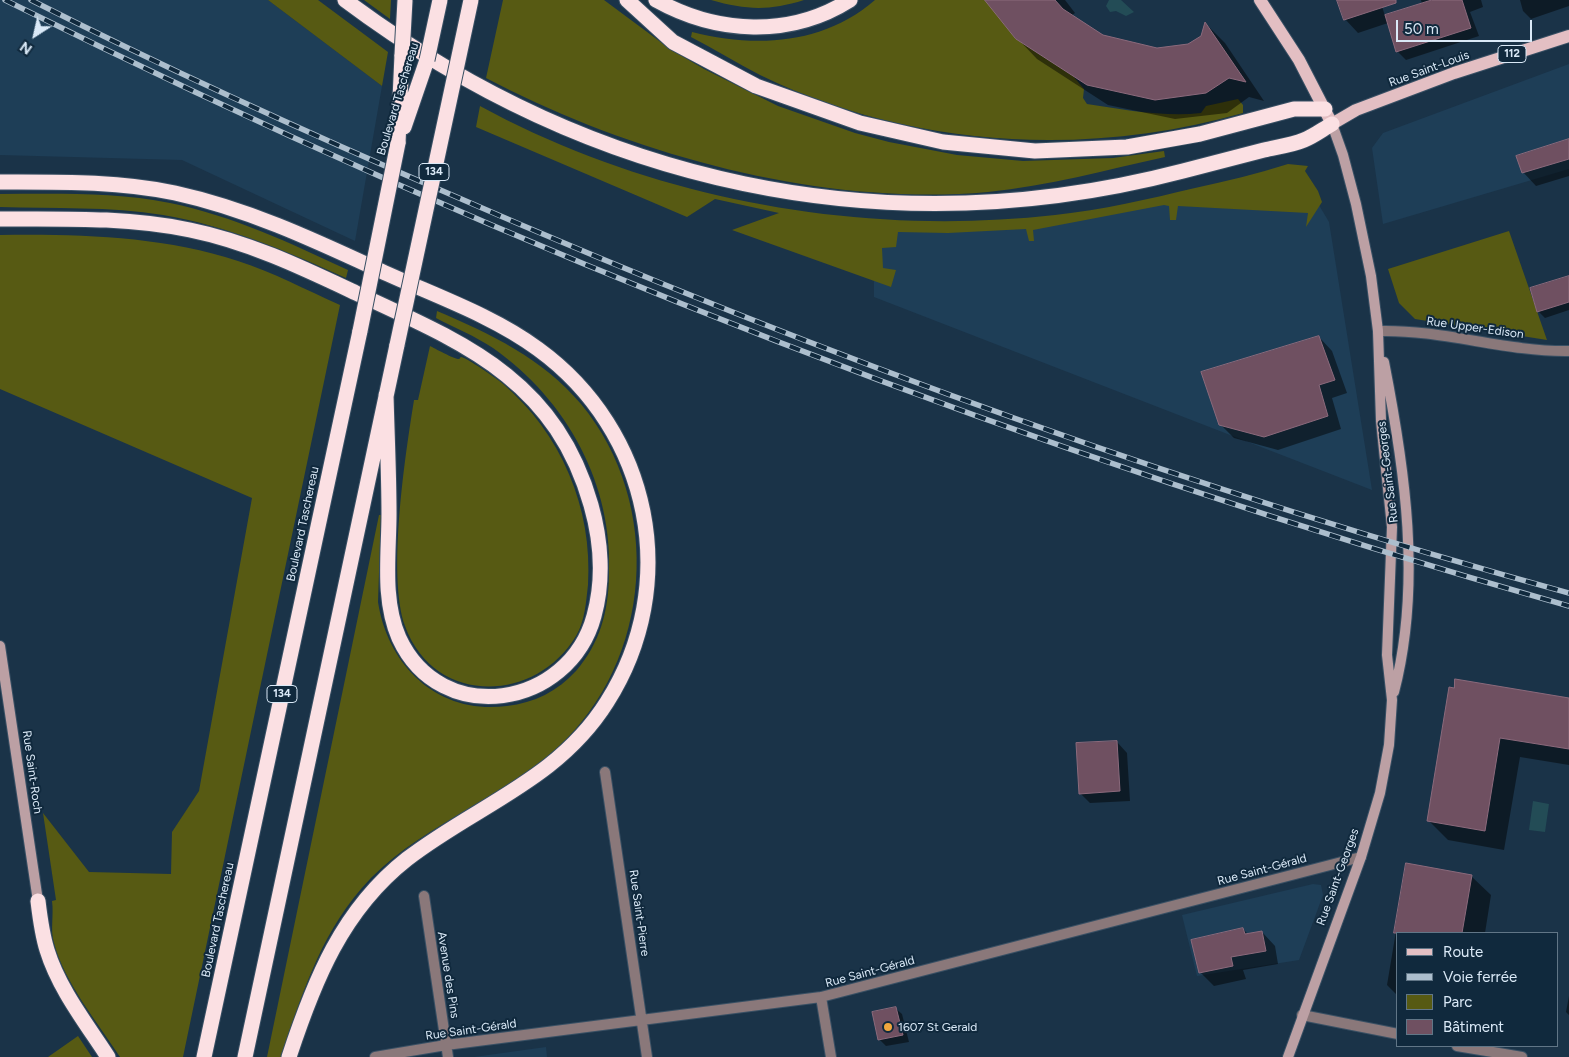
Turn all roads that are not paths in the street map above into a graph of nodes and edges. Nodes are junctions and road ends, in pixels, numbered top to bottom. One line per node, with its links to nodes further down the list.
1 (345, 0): 12 (highway)
2 (405, 0): 13 (highway, bridge)
3 (440, 0): 13 (highway, Boulevard Taschereau / 134, bridge)
4 (471, 0): 18 (highway, 134, bridge)
5 (627, 0): 10 (highway)
6 (656, 0): 7 (highway)
7 (850, 0)
8 (1260, 0): 10 (main road, Rue Saint-Georges)
9 (1569, 36): 11 (main road, Rue Saint-Louis / 112)
10 (1325, 109): 11 (main road, Rue Saint-Louis); 12 (main road, Rue Saint-Georges)
11 (1356, 110): 12 (main road, Rue Saint-Louis)
12 (1332, 124): 16 (street, Rue Saint-Georges)
13 (398, 142): 32 (highway, Boulevard Taschereau / 134, bridge)
14 (0, 182): 34 (highway)
15 (0, 219): 18 (highway)
16 (1378, 331): 17 (street, Rue Upper-Edison); 20 (street, Rue Saint-Georges); 20 (street, Rue Saint-Georges)
17 (1569, 351)
18 (386, 395): 33 (highway, 134)
19 (0, 646): 24 (street, Rue Saint-Roch)
20 (1392, 700): 22 (street, Rue Saint-Georges)
21 (605, 772): 27 (street, Rue Saint-Pierre)
22 (1361, 857): 25 (street, Rue Saint-Gérald); 26 (street, Rue Saint-Georges)
23 (424, 896): 29 (street, Avenue des Pins)
24 (38, 901): 31 (highway)
25 (821, 997): 27 (street, Rue Saint-Gérald); 38 (street)
26 (1302, 1015): 28 (street); 39 (street, Rue Saint-Georges)
27 (641, 1019): 29 (street, Rue Saint-Gérald); 37 (street, Rue Saint-Pierre)
28 (1396, 1034)
29 (446, 1045): 35 (street, Rue Saint-Gérald); 36 (street, Avenue des Pins)
30 (1463, 1047): 40 (street)
31 (108, 1057)
32 (204, 1057)
33 (245, 1057)
34 (289, 1057)
35 (375, 1057)
36 (448, 1057)
37 (647, 1057)
38 (831, 1057)
39 (1288, 1057)
40 (1522, 1057)

